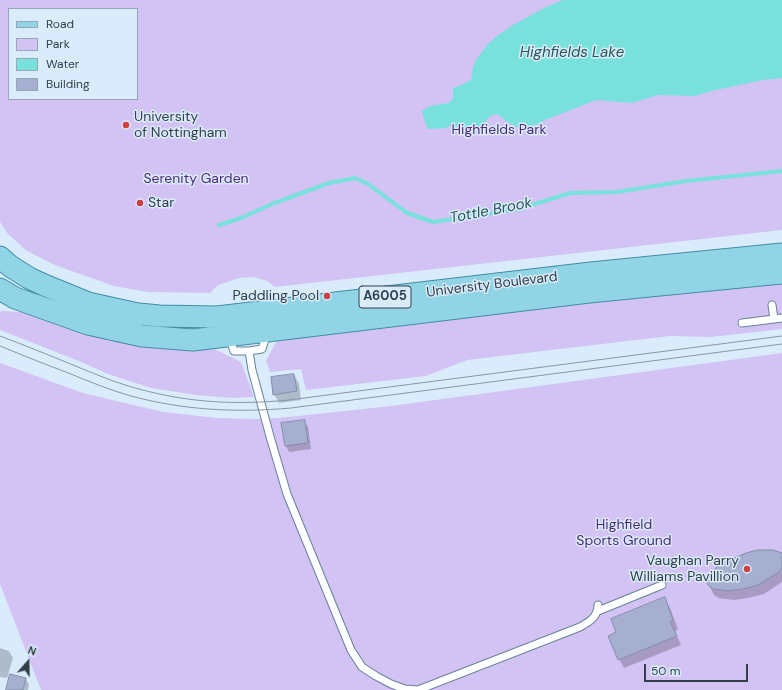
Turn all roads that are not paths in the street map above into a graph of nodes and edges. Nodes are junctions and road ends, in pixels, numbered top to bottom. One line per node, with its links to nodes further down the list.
1 (782, 254): 2 (main road, University Boulevard / A6005)
2 (0, 257)
3 (782, 273): 9 (main road, University Boulevard / A6005)
4 (5, 296): 10 (main road, University Boulevard / A6005)
5 (772, 305): 7 (lane)
6 (782, 318): 7 (lane)
7 (774, 319): 8 (lane)
8 (742, 323)
9 (265, 340): 10 (main road, University Boulevard / A6005); 11 (lane)
10 (231, 344): 11 (lane)
11 (249, 351): 12 (lane)
12 (662, 586)

